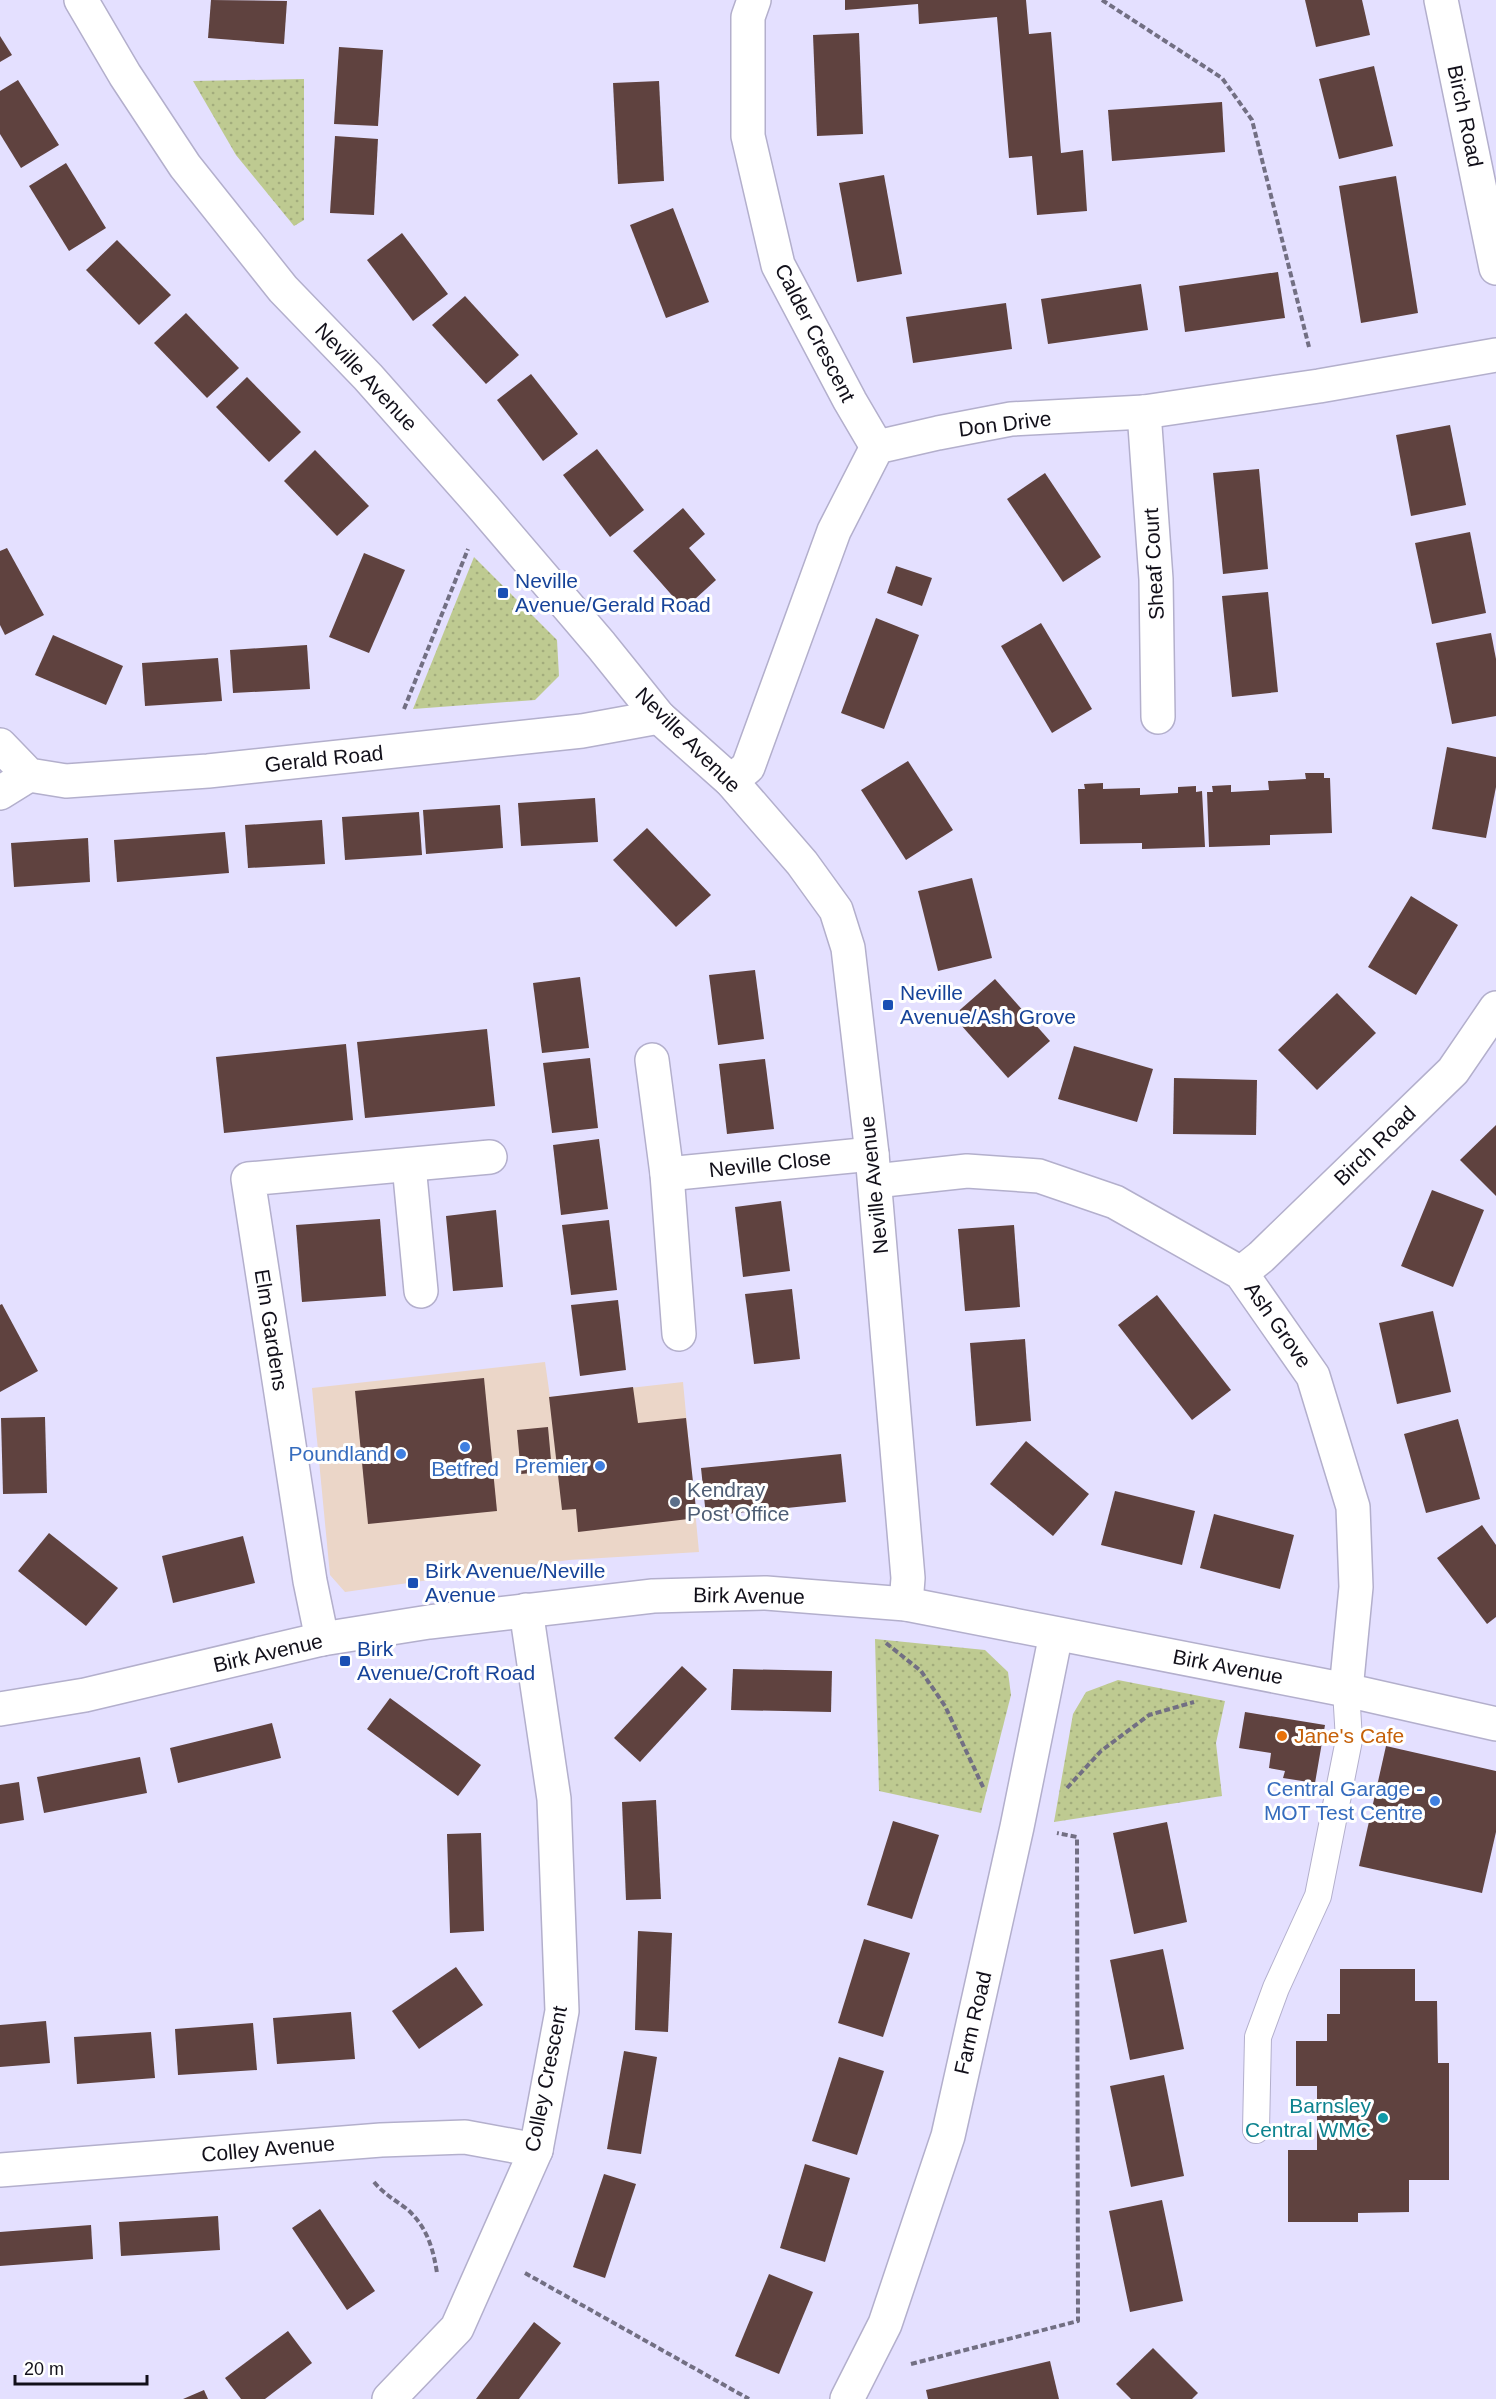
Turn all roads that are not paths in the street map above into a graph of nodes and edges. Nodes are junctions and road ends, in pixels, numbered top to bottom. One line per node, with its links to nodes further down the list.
1 (81, 0): 9 (street, Neville Avenue)
2 (754, 0): 8 (street, Calder Crescent)
3 (1441, 0): 4 (street, Birch Road)
4 (1490, 207): 5 (street, Birch Road)
5 (1496, 268)
6 (1496, 355): 7 (street, Don Drive)
7 (1144, 412): 8 (street, Don Drive); 10 (street, Sheaf Court)
8 (878, 447): 13 (street)
9 (659, 717): 12 (street, Gerald Road); 13 (street, Neville Avenue)
10 (1158, 717)
11 (0, 745): 12 (street)
12 (29, 775): 14 (street)
13 (731, 781): 19 (street, Neville Avenue)
14 (0, 793)
15 (1496, 1008): 21 (street, Birch Road)
16 (652, 1060): 20 (street)
17 (490, 1157): 18 (street, Elm Gardens)
18 (410, 1165): 22 (street); 27 (street, Elm Gardens)
19 (874, 1168): 20 (street, Neville Close); 21 (street, Ash Grove); 24 (street, Neville Avenue)
20 (667, 1174): 23 (street)
21 (1241, 1273): 28 (street, Ash Grove)
22 (421, 1291)
23 (679, 1334)
24 (906, 1604): 25 (street, Birk Avenue); 26 (street, Birk Avenue)
25 (526, 1610): 27 (street, Birk Avenue); 32 (street, Colley Crescent)
26 (1056, 1634): 28 (street, Birk Avenue); 34 (street, Farm Road)
27 (322, 1639): 29 (street, Birk Avenue)
28 (1346, 1690): 30 (street, Birk Avenue); 31 (lane)
29 (0, 1709)
30 (1496, 1724)
31 (1256, 2130)
32 (536, 2150): 33 (street, Colley Avenue); 35 (street, Colley Crescent)
33 (0, 2170)
34 (853, 2388)
35 (389, 2399)

